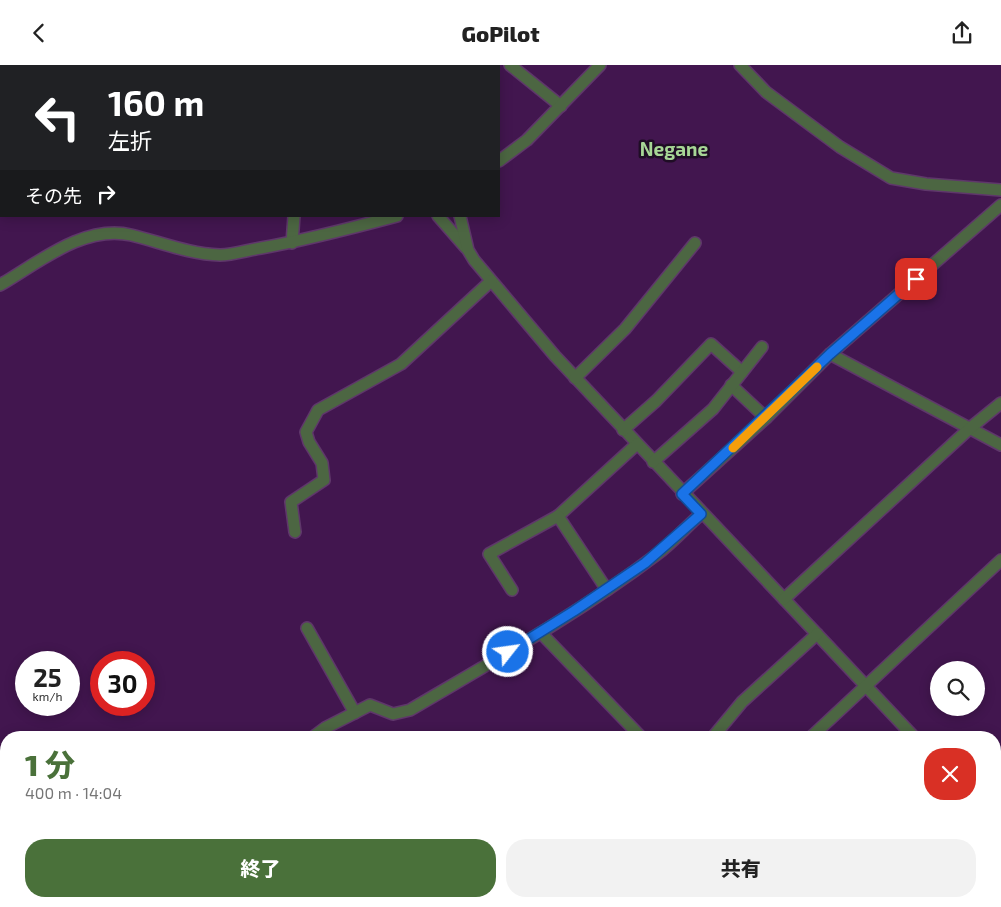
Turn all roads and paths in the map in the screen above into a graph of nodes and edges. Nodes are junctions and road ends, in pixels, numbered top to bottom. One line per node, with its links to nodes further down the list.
1 (510, 65): 4 (street)
2 (600, 65): 4 (street)
3 (740, 65): 6 (street)
4 (561, 107): 5 (street)
5 (500, 160)
6 (1001, 190)
7 (1001, 205): 18 (street)
8 (294, 217): 12 (street)
9 (393, 217): 12 (street)
10 (439, 217): 14 (street)
11 (460, 217): 14 (street)
12 (292, 243): 16 (street)
13 (696, 243): 20 (street)
14 (468, 250): 15 (street)
15 (491, 281): 20 (street); 32 (street)
16 (0, 285)
17 (762, 347): 19 (street)
18 (830, 354): 23 (street); 24 (street)
19 (742, 372): 21 (street); 25 (street)
20 (575, 378): 25 (street)
21 (731, 385): 23 (street); 28 (street)
22 (1001, 403): 24 (street)
23 (766, 418): 29 (street)
24 (969, 429): 27 (street); 36 (street)
25 (623, 430): 26 (street)
26 (637, 444): 28 (street); 31 (street)
27 (1001, 445)
28 (653, 462): 29 (street)
29 (682, 494): 30 (street)
30 (701, 514): 35 (street); 36 (street)
31 (558, 516): 34 (street); 35 (street)
32 (295, 531)
33 (1001, 560): 40 (street)
34 (512, 590)
35 (607, 590): 38 (street)
36 (784, 599): 39 (street)
37 (307, 628): 41 (street)
38 (541, 633): 41 (street); 43 (street)
39 (817, 634): 40 (street); 44 (street)
40 (865, 685): 45 (street); 46 (street)
41 (355, 713): 42 (street)
42 (322, 731)
43 (635, 731)
44 (717, 731)
45 (817, 731)
46 (907, 731)

